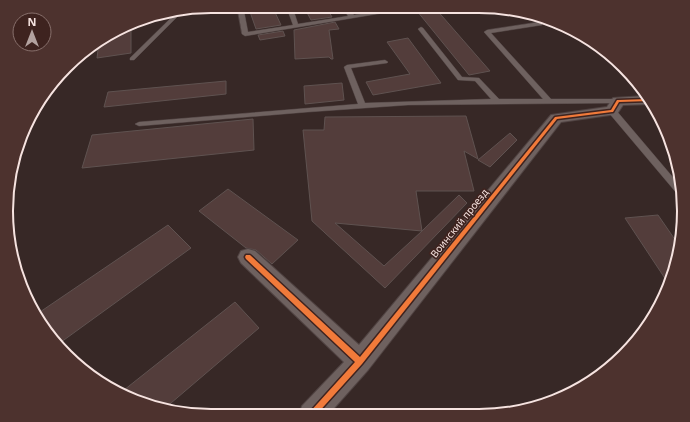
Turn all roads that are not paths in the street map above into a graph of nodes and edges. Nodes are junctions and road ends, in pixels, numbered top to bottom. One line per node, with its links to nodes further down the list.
1 (241, 13): 8 (lane)
2 (291, 13): 8 (lane)
3 (349, 13): 6 (lane)
4 (378, 13): 6 (lane)
5 (176, 16): 10 (lane)
6 (352, 17): 8 (lane)
7 (540, 24): 14 (lane)
8 (296, 26)
9 (420, 29): 12 (lane)
10 (132, 59)
11 (384, 62): 15 (lane)
12 (496, 100): 14 (lane); 15 (lane)
13 (644, 101): 16 (street, Воинский проезд)
14 (550, 102): 16 (lane)
15 (363, 106): 17 (lane)
16 (615, 106): 18 (lane); 20 (street, Воинский проезд)
17 (139, 124)
18 (675, 185)
19 (248, 257): 20 (street)
20 (360, 362): 21 (street, Воинский проезд)
21 (317, 409)

